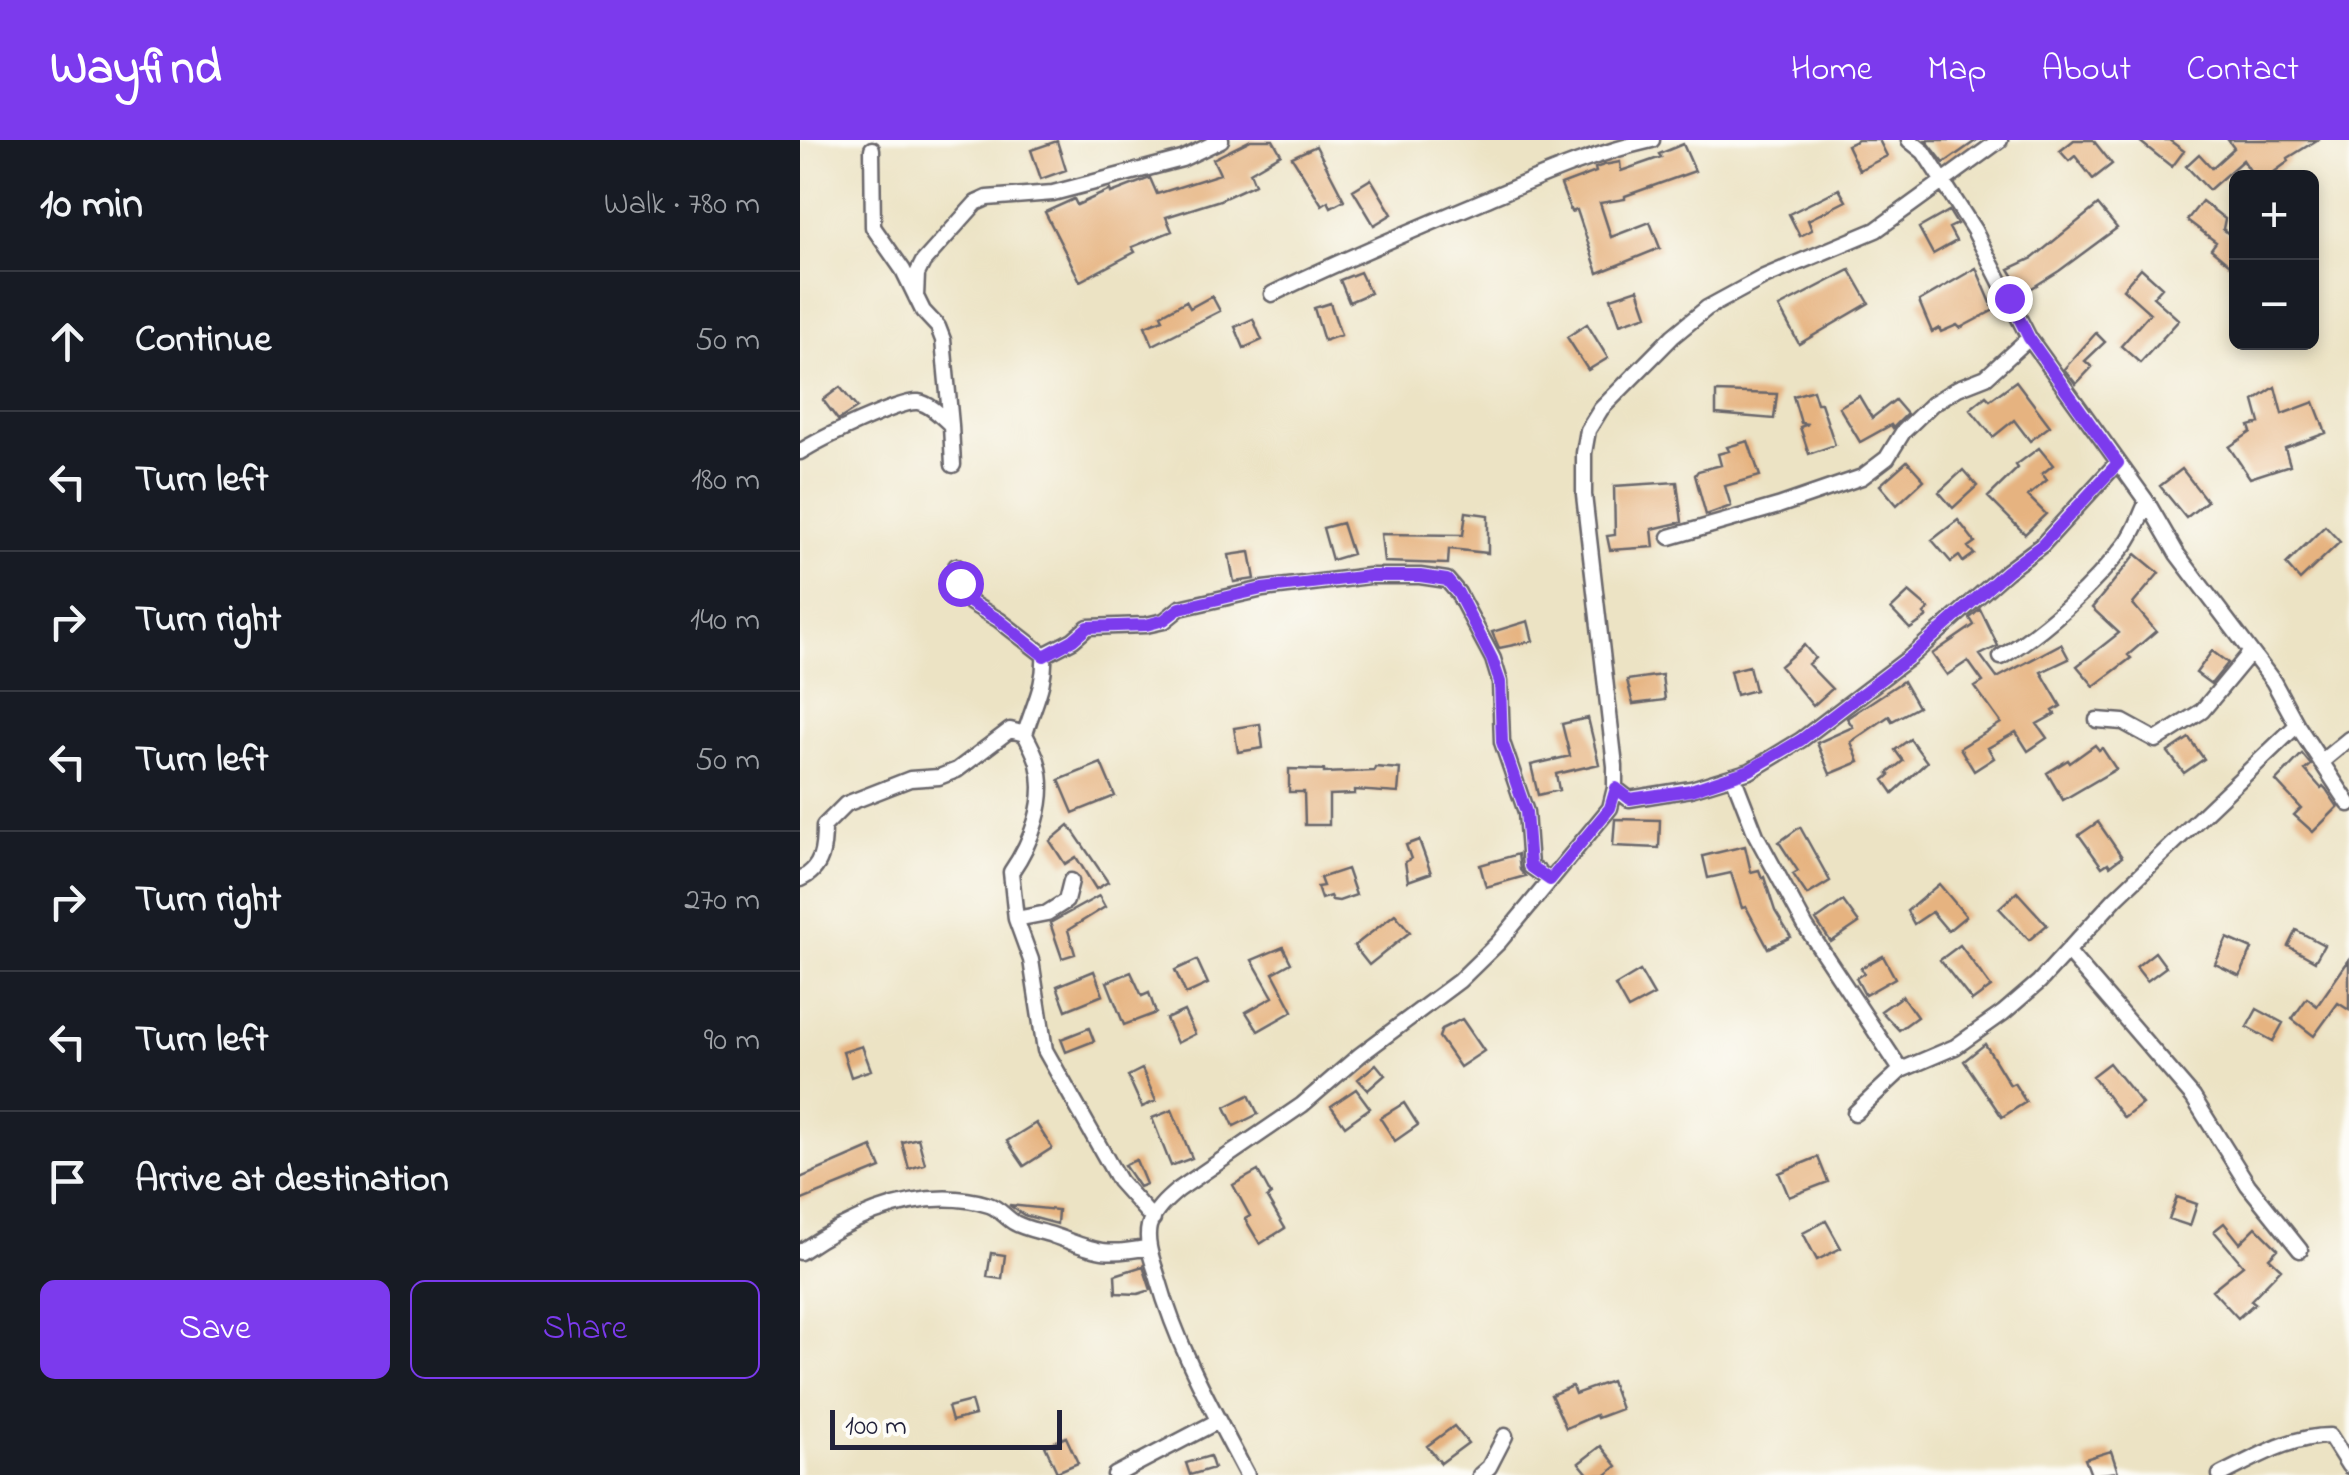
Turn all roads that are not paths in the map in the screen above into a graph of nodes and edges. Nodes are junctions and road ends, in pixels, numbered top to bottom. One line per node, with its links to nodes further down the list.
1 (1221, 140): 8 (street)
2 (1652, 140): 7 (street)
3 (1909, 140): 6 (street)
4 (2000, 140): 6 (street)
5 (872, 149): 8 (street)
6 (1942, 182): 9 (street); 26 (street)
7 (1272, 294)
8 (916, 297): 10 (street)
9 (2029, 338): 12 (street); 15 (street)
10 (951, 425): 11 (street); 13 (street)
11 (800, 452)
12 (2118, 463): 14 (street); 25 (street)
13 (953, 465)
14 (2147, 502): 17 (street); 19 (street)
15 (1670, 537)
16 (956, 566): 18 (street)
17 (2252, 652): 20 (street); 21 (street)
18 (1044, 656): 22 (street); 29 (street)
19 (2001, 657)
20 (2097, 720)
21 (2297, 725): 24 (street); 32 (street)
22 (1025, 734): 28 (street); 31 (street)
23 (2349, 739): 24 (street)
24 (2320, 762): 27 (street)
25 (1733, 776): 26 (street); 33 (street)
26 (1616, 788): 29 (street)
27 (2349, 804)
28 (800, 879)
29 (1550, 880): 35 (street)
30 (1071, 881): 31 (street)
31 (1016, 919): 35 (street)
32 (2068, 952): 33 (street); 37 (street)
33 (1901, 1070): 34 (street)
34 (1855, 1114)
35 (1152, 1219): 36 (street)
36 (1149, 1248): 38 (street); 39 (street)
37 (2300, 1250)
38 (800, 1252)
39 (1218, 1421): 42 (street); 43 (street)
40 (1505, 1436): 44 (street)
41 (2349, 1466): 45 (street)
42 (1114, 1475)
43 (1248, 1475)
44 (1480, 1475)
45 (2220, 1475)

